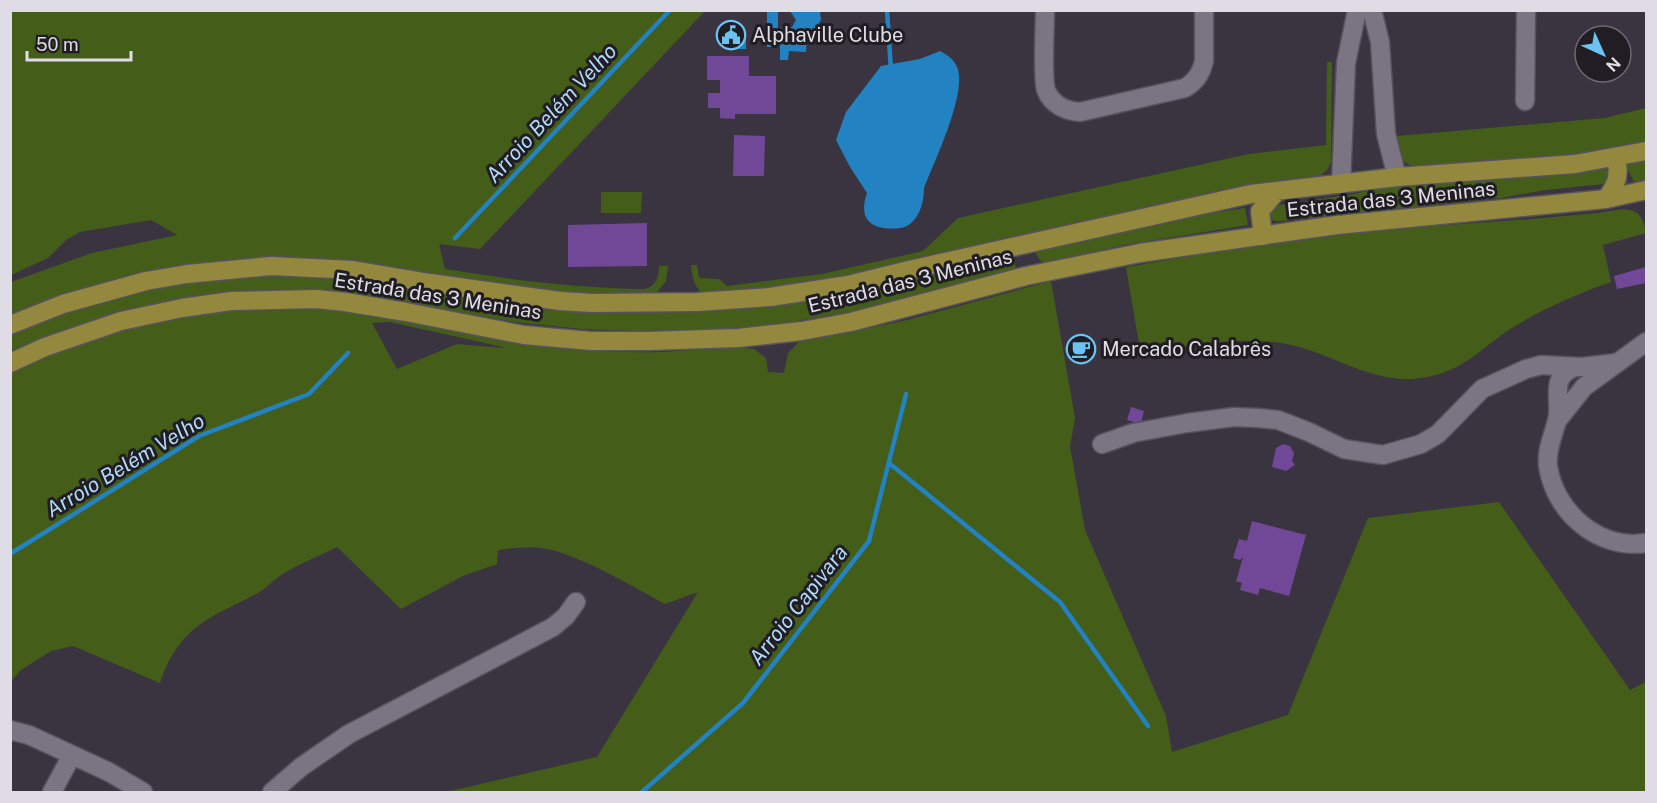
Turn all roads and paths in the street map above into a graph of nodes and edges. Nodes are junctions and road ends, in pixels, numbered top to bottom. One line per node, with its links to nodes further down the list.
1 (1045, 10): 2 (street)
2 (1204, 10)
3 (1357, 10): 10 (street)
4 (1372, 10): 9 (street)
5 (1526, 10): 6 (street)
6 (1525, 102)
7 (1646, 151): 8 (main road, Estrada das 3 Meninas)
8 (1616, 157): 9 (main road, Estrada das 3 Meninas); 13 (main road)
9 (1397, 177): 10 (main road, Estrada das 3 Meninas)
10 (1341, 184): 12 (main road, Estrada das 3 Meninas)
11 (1647, 190): 13 (main road, Estrada das 3 Meninas)
12 (1277, 191): 14 (main road); 15 (main road, Estrada das 3 Meninas)
13 (1606, 199): 14 (main road, Estrada das 3 Meninas)
14 (1263, 236): 16 (main road, Estrada das 3 Meninas)
15 (1018, 246): 16 (main road); 17 (main road, Estrada das 3 Meninas)
16 (1026, 276): 19 (main road, Estrada das 3 Meninas)
17 (10, 325)
18 (1647, 342): 20 (street)
19 (10, 363)
20 (1616, 363): 21 (street); 23 (street)
21 (1573, 368): 22 (street); 24 (street)
22 (1518, 373): 24 (street); 26 (street)
23 (1584, 387): 24 (street); 25 (street)
24 (1559, 390): 25 (street)
25 (1557, 421): 27 (street)
26 (1102, 444)
27 (1647, 543)
28 (576, 602): 33 (street)
29 (10, 730): 30 (street)
30 (72, 755): 31 (street); 32 (street)
31 (52, 792)
32 (143, 792)
33 (272, 792)

